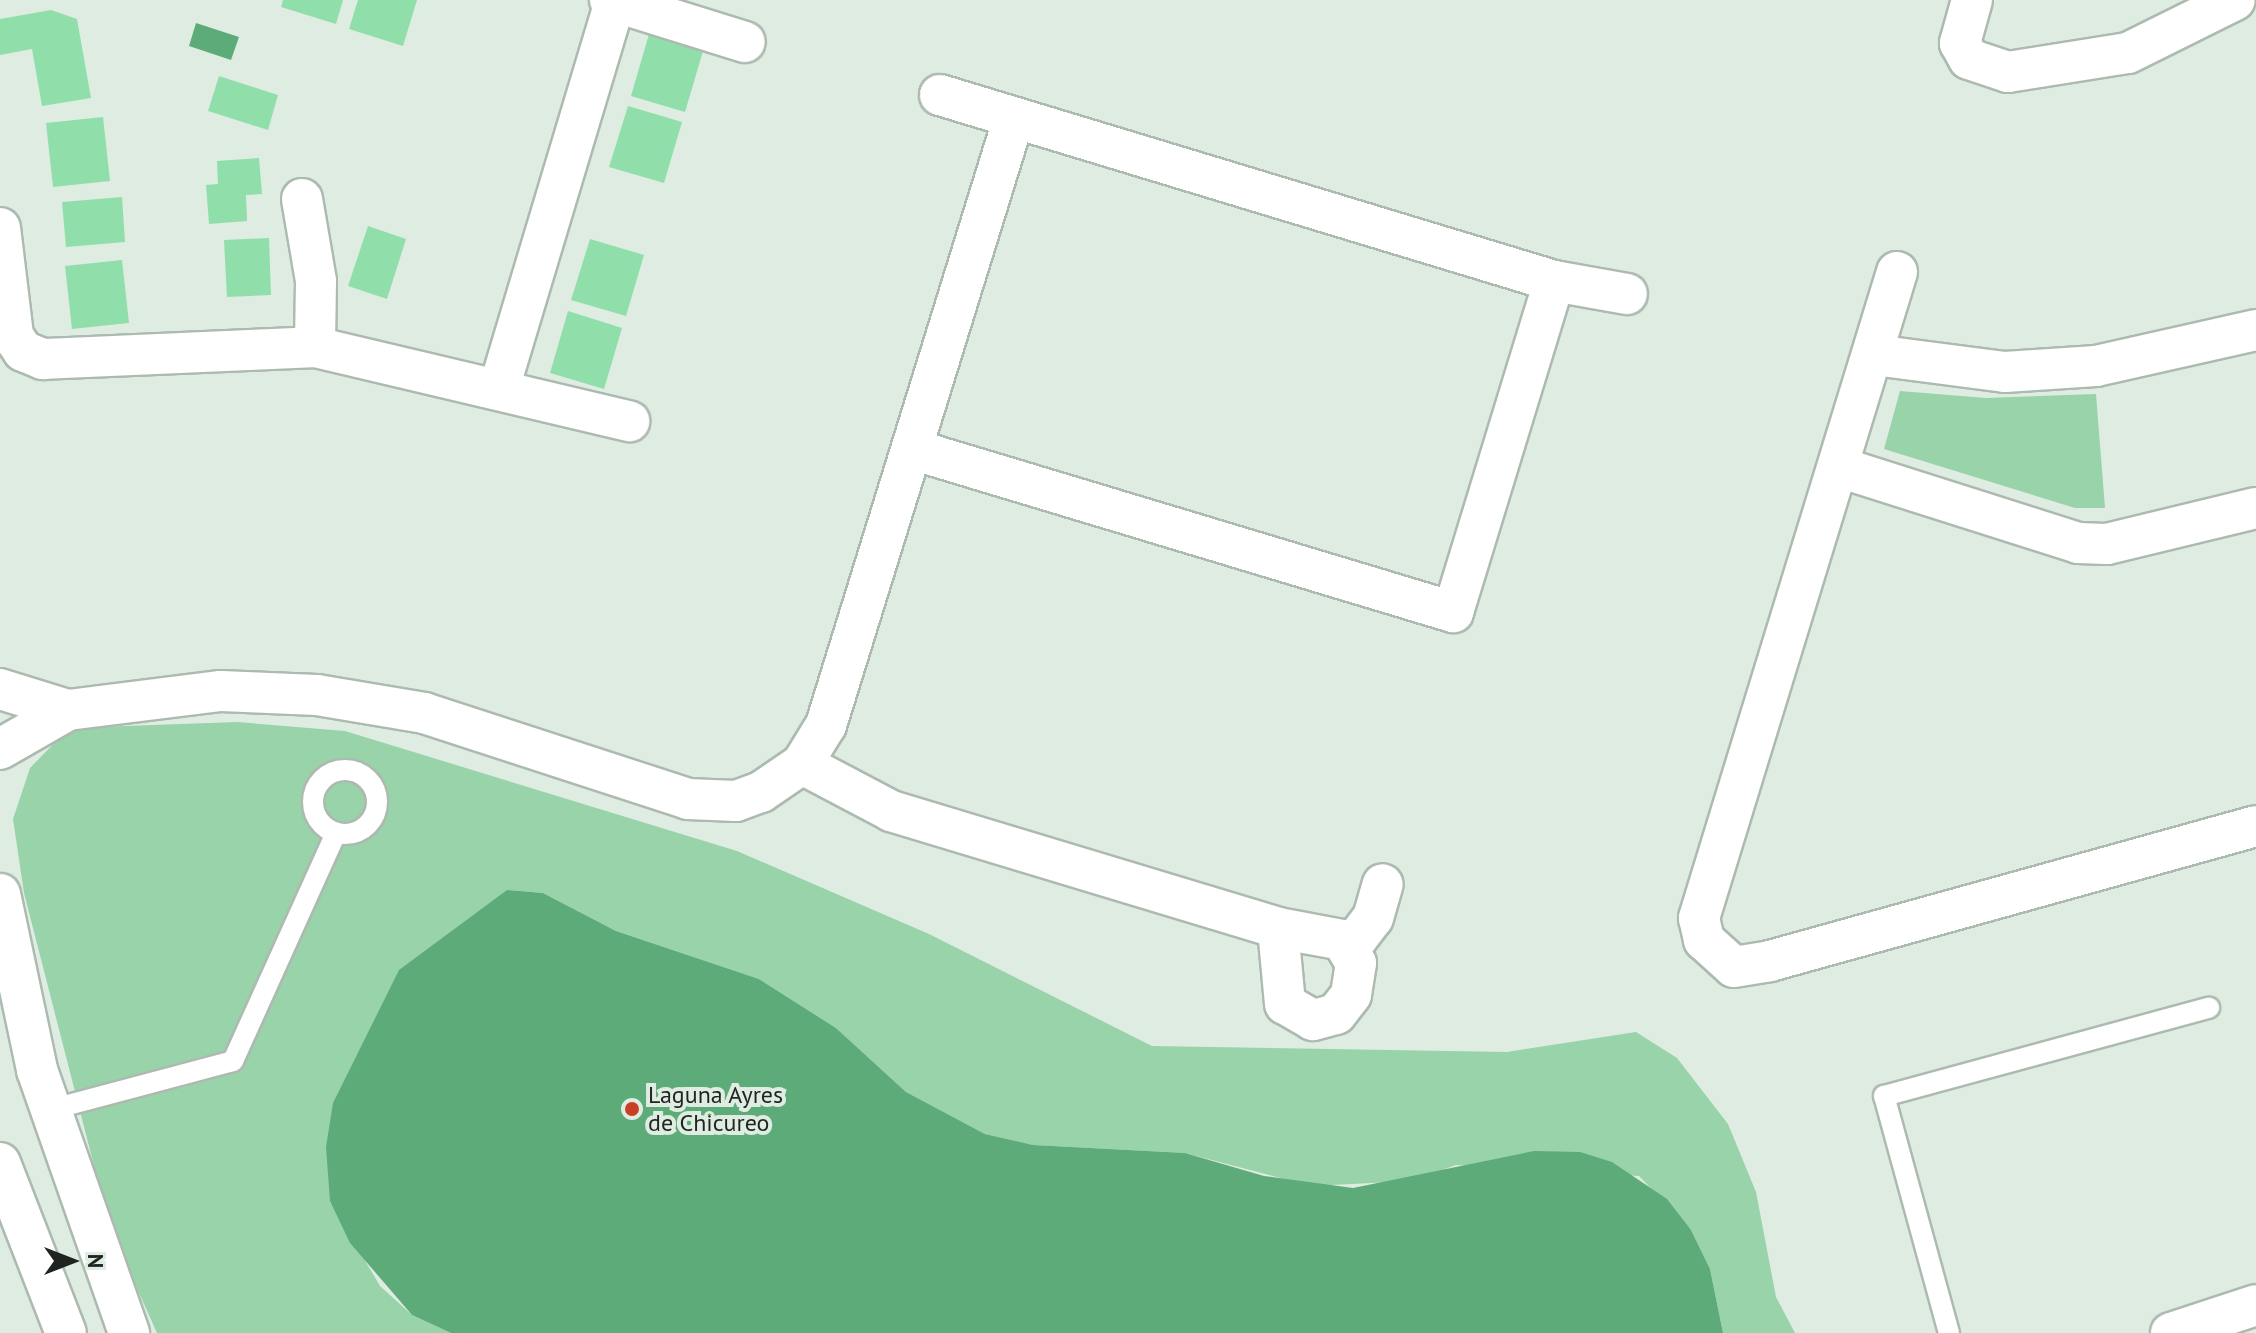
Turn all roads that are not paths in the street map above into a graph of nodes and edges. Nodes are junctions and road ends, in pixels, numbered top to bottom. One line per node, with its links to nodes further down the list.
1 (1972, 0): 2 (street)
2 (2235, 0)
3 (612, 1): 4 (street); 15 (street)
4 (745, 42)
5 (940, 95): 6 (street)
6 (1013, 121): 10 (street); 17 (street)
7 (302, 199): 13 (street)
8 (0, 228): 13 (street)
9 (1897, 272): 14 (street)
10 (1554, 281): 11 (street); 17 (street)
11 (1627, 294)
12 (2255, 332): 14 (street)
13 (315, 347): 15 (street)
14 (1874, 355): 18 (street)
15 (500, 385): 16 (street)
16 (629, 421)
17 (915, 450): 23 (street)
18 (1842, 468): 19 (street); 24 (street)
19 (2256, 508)
20 (0, 689): 21 (street)
21 (68, 710): 22 (street); 23 (street)
22 (0, 749)
23 (802, 764): 28 (street)
24 (2256, 826)
25 (336, 833): 31 (lane)
26 (1383, 884): 29 (street)
27 (4, 916): 31 (street)
28 (1278, 928): 29 (street); 29 (street)
29 (1350, 948)
30 (2209, 1008): 36 (lane)
31 (49, 1110): 35 (street)
32 (0, 1163): 34 (street)
33 (2256, 1305): 37 (street)
34 (66, 1333)
35 (129, 1333)
36 (1949, 1333)
37 (2171, 1333)

